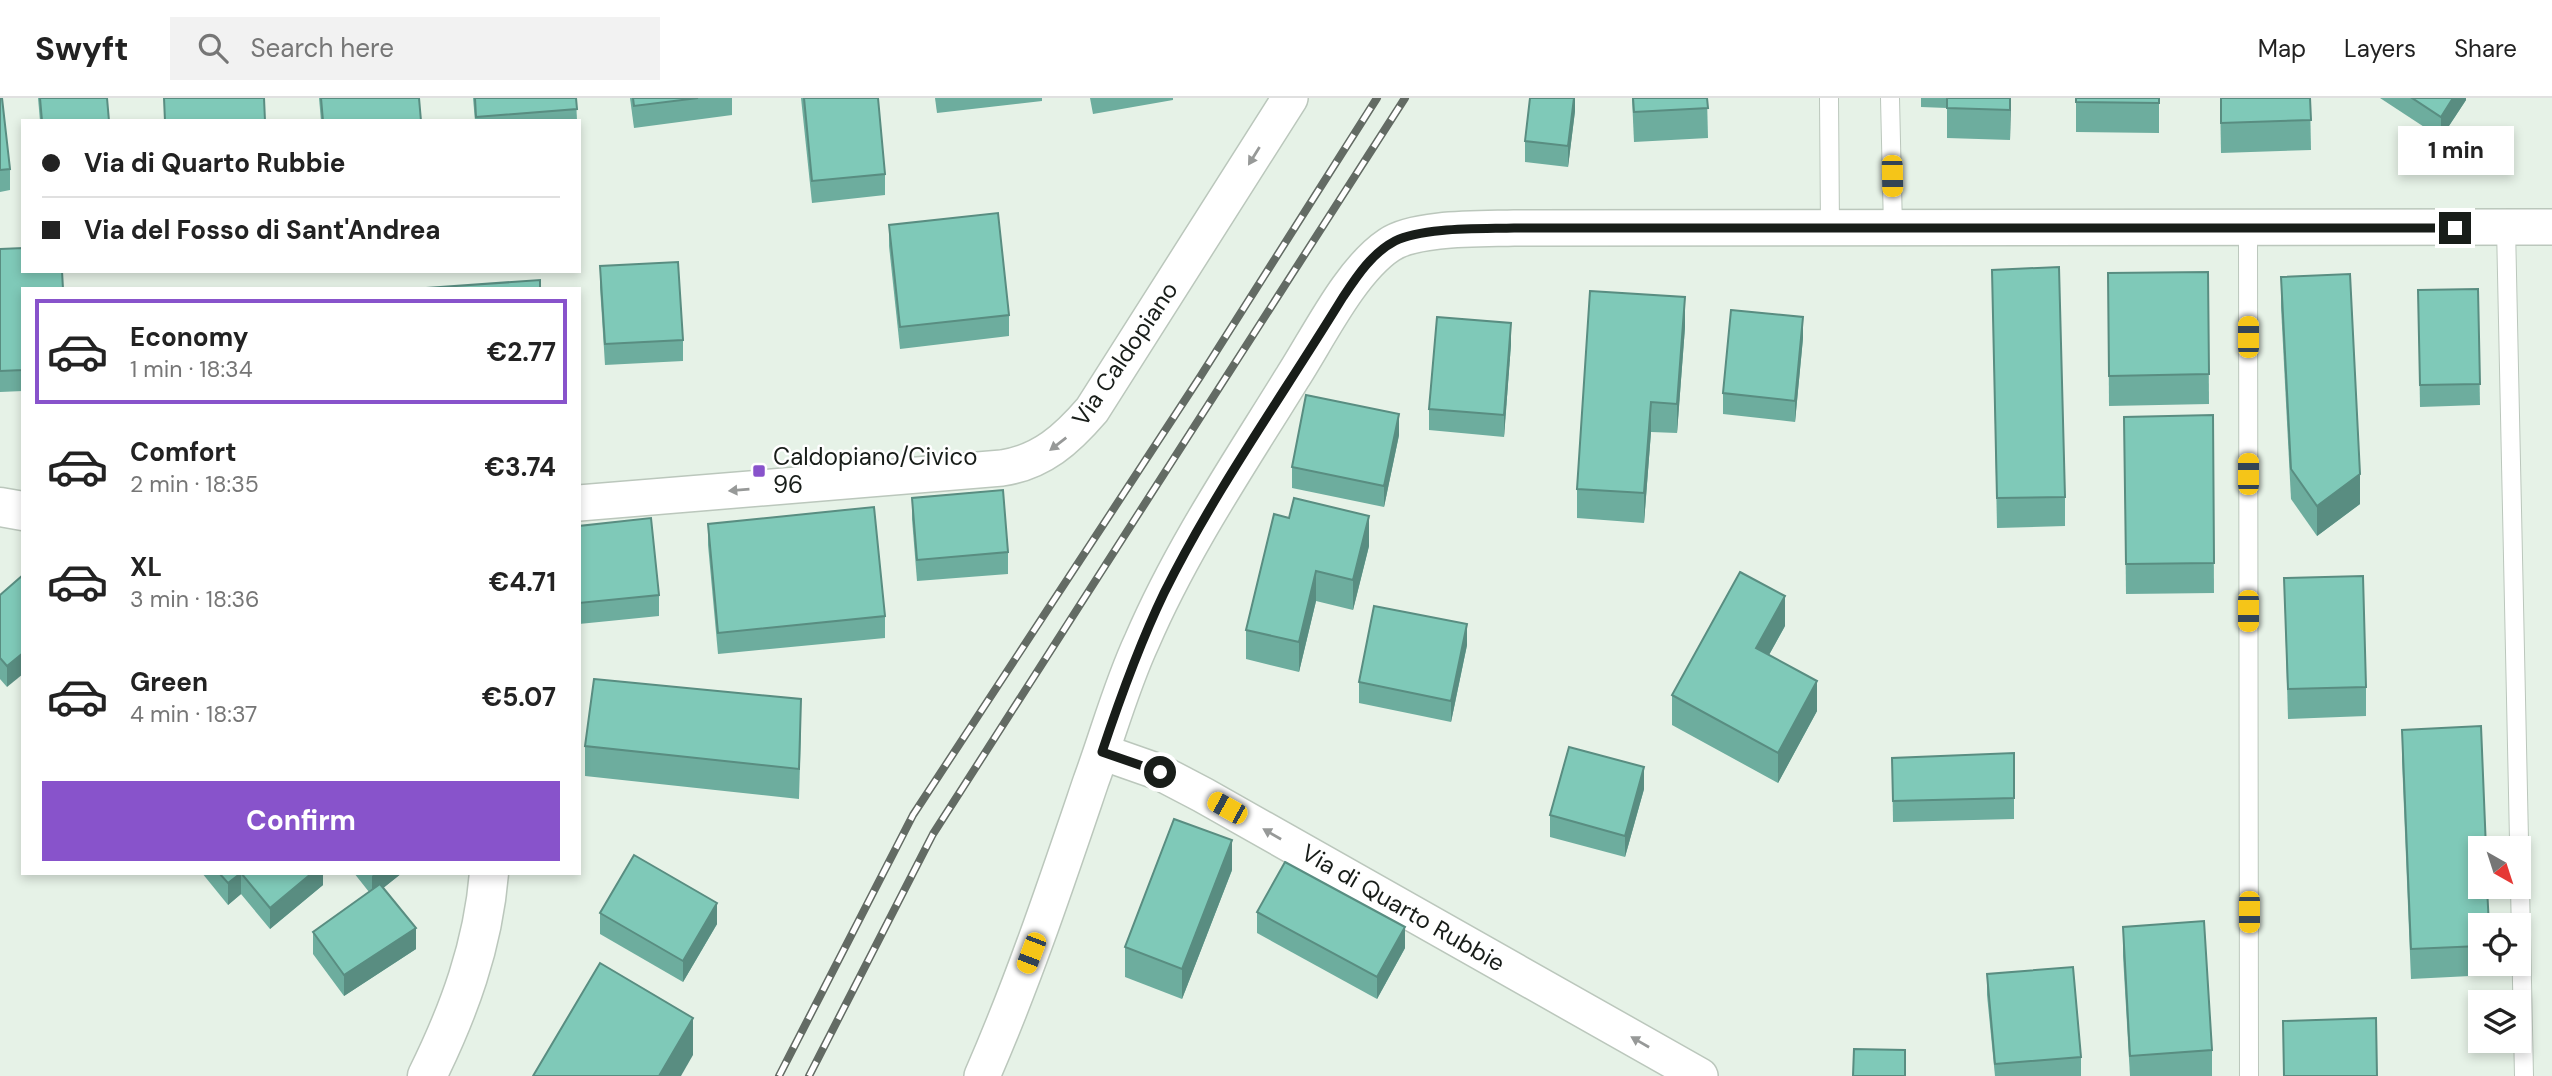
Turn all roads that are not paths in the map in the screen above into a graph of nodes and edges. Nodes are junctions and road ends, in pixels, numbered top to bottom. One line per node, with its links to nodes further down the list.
1 (1290, 98): 9 (street, Via Caldopiano, one-way to 9)
2 (1829, 98): 6 (lane)
3 (1890, 98): 7 (lane)
4 (2506, 227): 5 (street); 8 (street); 18 (lane)
5 (2552, 227)
6 (1830, 228): 7 (street); 12 (street)
7 (1893, 228): 8 (street)
8 (2248, 228): 17 (lane)
9 (581, 503)
10 (0, 508): 11 (main road)
11 (21, 510)
12 (1102, 752): 15 (street); 16 (street, Via di Quarto Rubbie, one-way to 12)
13 (489, 875): 14 (main road)
14 (427, 1076)
15 (982, 1076)
16 (1700, 1076)
17 (2249, 1076)
18 (2524, 1076)

